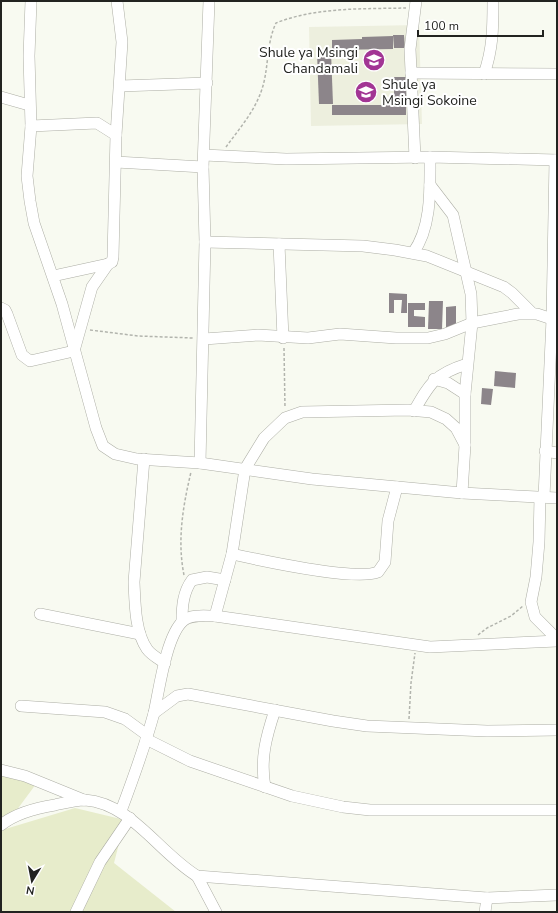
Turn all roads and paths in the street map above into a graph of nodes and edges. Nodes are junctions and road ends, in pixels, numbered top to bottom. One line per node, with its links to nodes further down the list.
1 (31, 1): 12 (street)
2 (116, 1): 10 (street)
3 (209, 1): 9 (street)
4 (493, 1): 7 (street)
5 (416, 4): 6 (street); 18 (path)
6 (411, 73): 7 (street); 19 (street)
7 (484, 74): 8 (street)
8 (557, 74)
9 (207, 83): 10 (street); 17 (street)
10 (120, 86): 13 (street)
11 (1, 97): 12 (street)
12 (29, 105): 15 (street)
13 (118, 105): 14 (street); 16 (street)
14 (97, 123): 15 (street); 16 (street)
15 (31, 126): 31 (street)
16 (116, 135): 22 (street)
17 (204, 155): 18 (street); 23 (street)
18 (219, 156): 19 (street)
19 (415, 158): 20 (street)
20 (430, 158): 21 (street); 24 (street)
21 (556, 160): 25 (street)
22 (116, 162): 23 (street); 29 (street)
23 (203, 167): 26 (street)
24 (430, 185): 28 (street); 30 (street)
25 (556, 194): 34 (street)
26 (205, 242): 27 (street); 38 (street)
27 (279, 244): 28 (street); 37 (street)
28 (413, 253): 30 (street)
29 (108, 264): 31 (street); 36 (street)
30 (466, 272): 33 (street); 35 (street)
31 (54, 276): 39 (street)
32 (1, 308): 39 (street)
33 (532, 313): 34 (street); 35 (street)
34 (554, 319): 46 (street)
35 (472, 323): 37 (street); 40 (street)
36 (80, 329): 38 (path); 39 (street)
37 (287, 338): 38 (street); 44 (path)
38 (204, 339): 49 (street)
39 (74, 351): 48 (street)
40 (467, 364): 41 (street); 42 (street)
41 (434, 379): 42 (street); 43 (street)
42 (465, 394): 45 (street)
43 (414, 411): 44 (street); 45 (street)
44 (284, 418): 50 (street)
45 (465, 445): 52 (street)
46 (545, 451): 47 (street); 53 (street)
47 (557, 453)
48 (144, 459): 49 (street); 62 (street)
49 (196, 463): 50 (street); 57 (path)
50 (245, 468): 51 (street); 55 (street)
51 (397, 487): 52 (street); 55 (street)
52 (462, 493): 53 (street)
53 (542, 497): 54 (street); 58 (street)
54 (557, 498)
55 (232, 554): 56 (street)
56 (225, 580): 57 (street); 60 (street)
57 (186, 587): 61 (street)
58 (532, 596): 63 (street); 65 (path)
59 (40, 614): 62 (street)
60 (215, 616): 61 (street); 64 (street)
61 (182, 621): 66 (street)
62 (140, 634): 66 (street)
63 (557, 640): 65 (street)
64 (416, 646): 65 (street); 70 (path)
65 (468, 646)
66 (164, 663): 69 (street)
67 (21, 706): 72 (street)
68 (275, 710): 69 (street); 70 (street); 74 (street)
69 (154, 713): 72 (street)
70 (408, 727): 71 (street)
71 (557, 730)
72 (147, 737): 74 (street); 77 (street)
73 (1, 770): 75 (street)
74 (265, 787): 76 (street)
75 (84, 800): 77 (street); 78 (street)
76 (557, 810)
77 (126, 815): 79 (street); 82 (street)
78 (1, 825)
79 (197, 876): 81 (street); 83 (street)
80 (557, 895): 81 (street)
81 (486, 898): 84 (street)
82 (76, 912)
83 (216, 912)
84 (485, 912)

